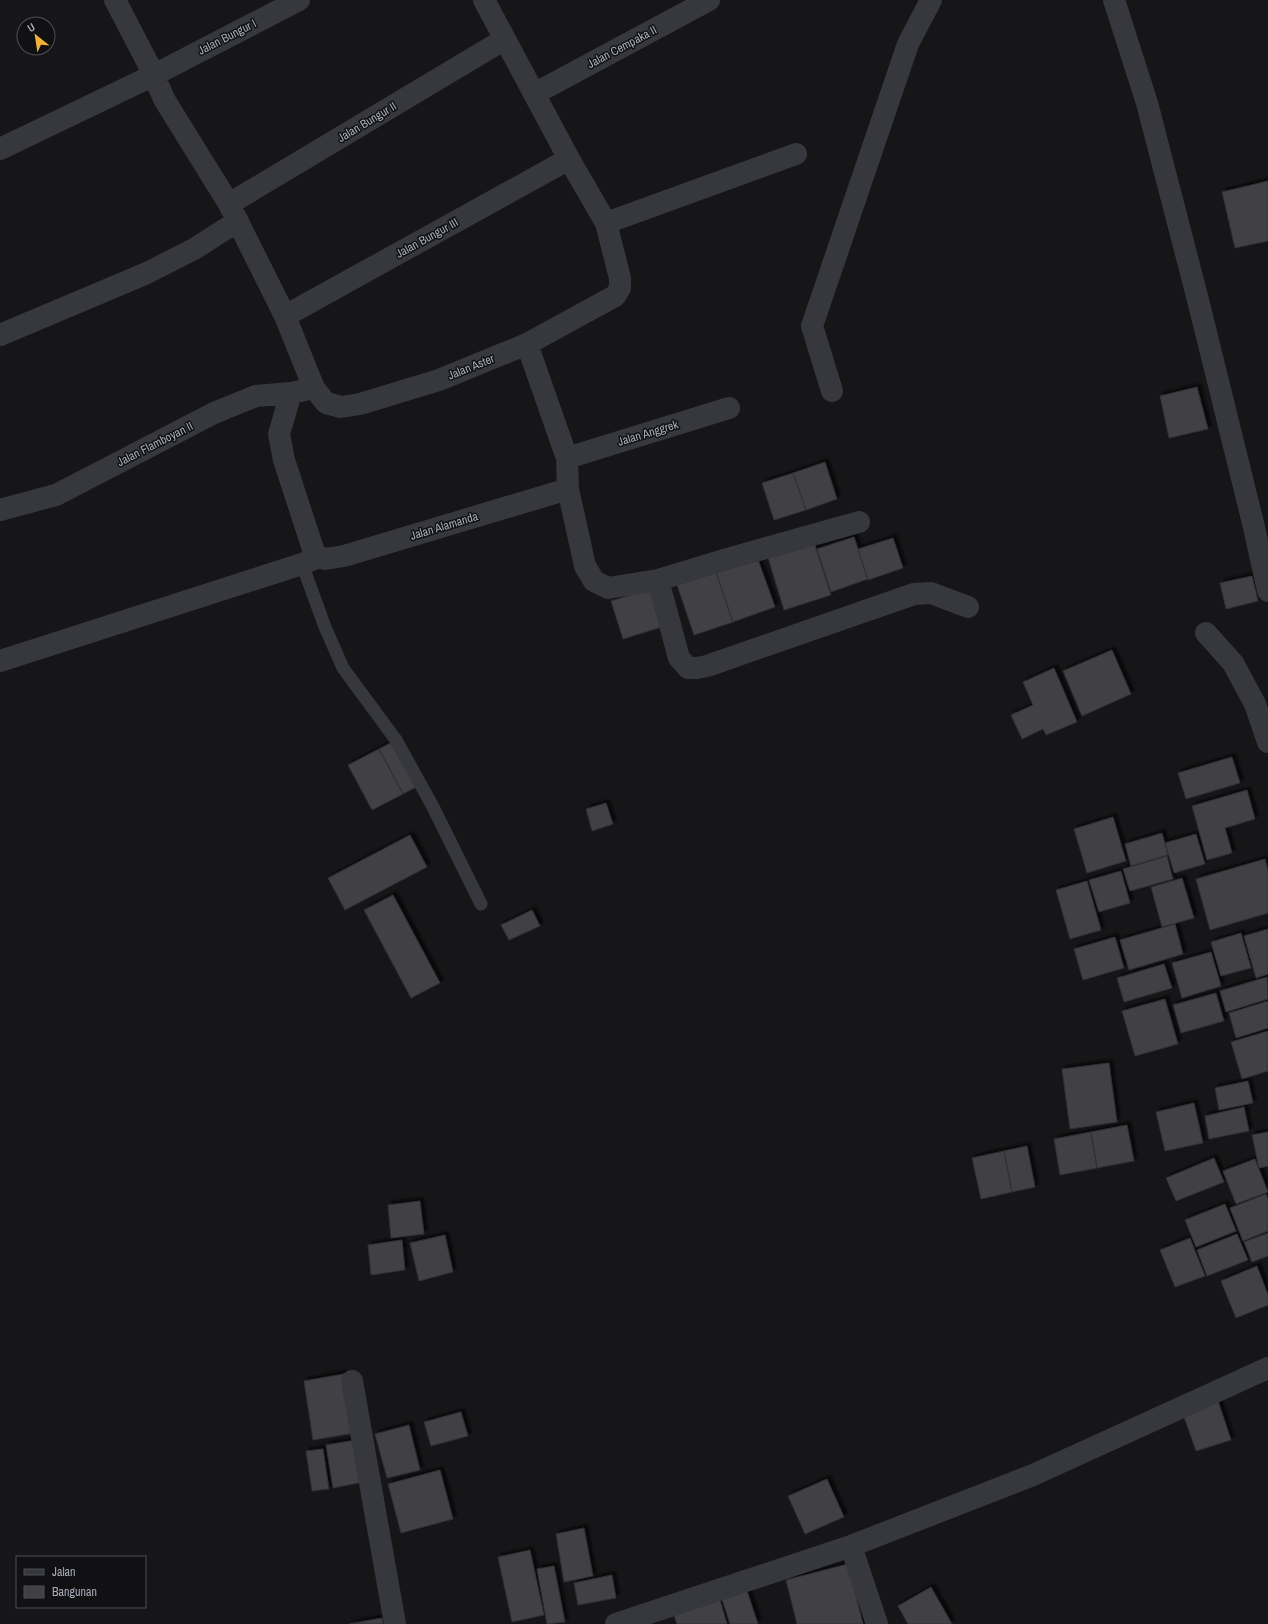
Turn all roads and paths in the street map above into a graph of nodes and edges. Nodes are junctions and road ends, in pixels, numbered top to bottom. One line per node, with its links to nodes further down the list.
1 (115, 0): 8 (street, Jalan Aster)
2 (299, 0): 8 (street, Jalan Bungur I)
3 (484, 0): 7 (street)
4 (709, 0): 9 (street, Jalan Cempaka II)
5 (931, 0): 19 (street)
6 (1114, 0): 25 (street)
7 (505, 40): 9 (street); 13 (street, Jalan Bungur II)
8 (154, 74): 10 (street, Jalan Bungur I); 13 (street, Jalan Aster)
9 (534, 94): 12 (street)
10 (0, 150)
11 (796, 154): 14 (street)
12 (569, 159): 14 (street); 15 (street, Jalan Bungur III)
13 (234, 213): 15 (street, Jalan Aster); 16 (street, Jalan Bungur II)
14 (606, 223): 17 (street, Jalan Aster)
15 (285, 316): 18 (street, Jalan Aster)
16 (0, 335)
17 (526, 344): 18 (street, Jalan Aster); 22 (street)
18 (314, 388): 20 (street, Jalan Flamboyan II)
19 (832, 391)
20 (291, 393): 24 (street, Jalan Flamboyan II); 27 (street)
21 (728, 408): 22 (street, Jalan Anggrek)
22 (567, 458): 23 (street)
23 (568, 489): 27 (street, Jalan Alamanda); 28 (street)
24 (0, 510)
25 (1261, 521): 29 (street)
26 (859, 522): 28 (street)
27 (310, 561): 32 (street, Jalan Alamanda); 34 (lane)
28 (658, 580): 30 (street)
29 (1268, 591)
30 (968, 607)
31 (1206, 633): 33 (street)
32 (0, 661)
33 (1268, 742)
34 (481, 904)
35 (1268, 1368): 37 (street)
36 (352, 1381): 38 (street)
37 (851, 1546): 39 (street); 40 (street)
38 (395, 1624)
39 (616, 1624)
40 (877, 1624)

